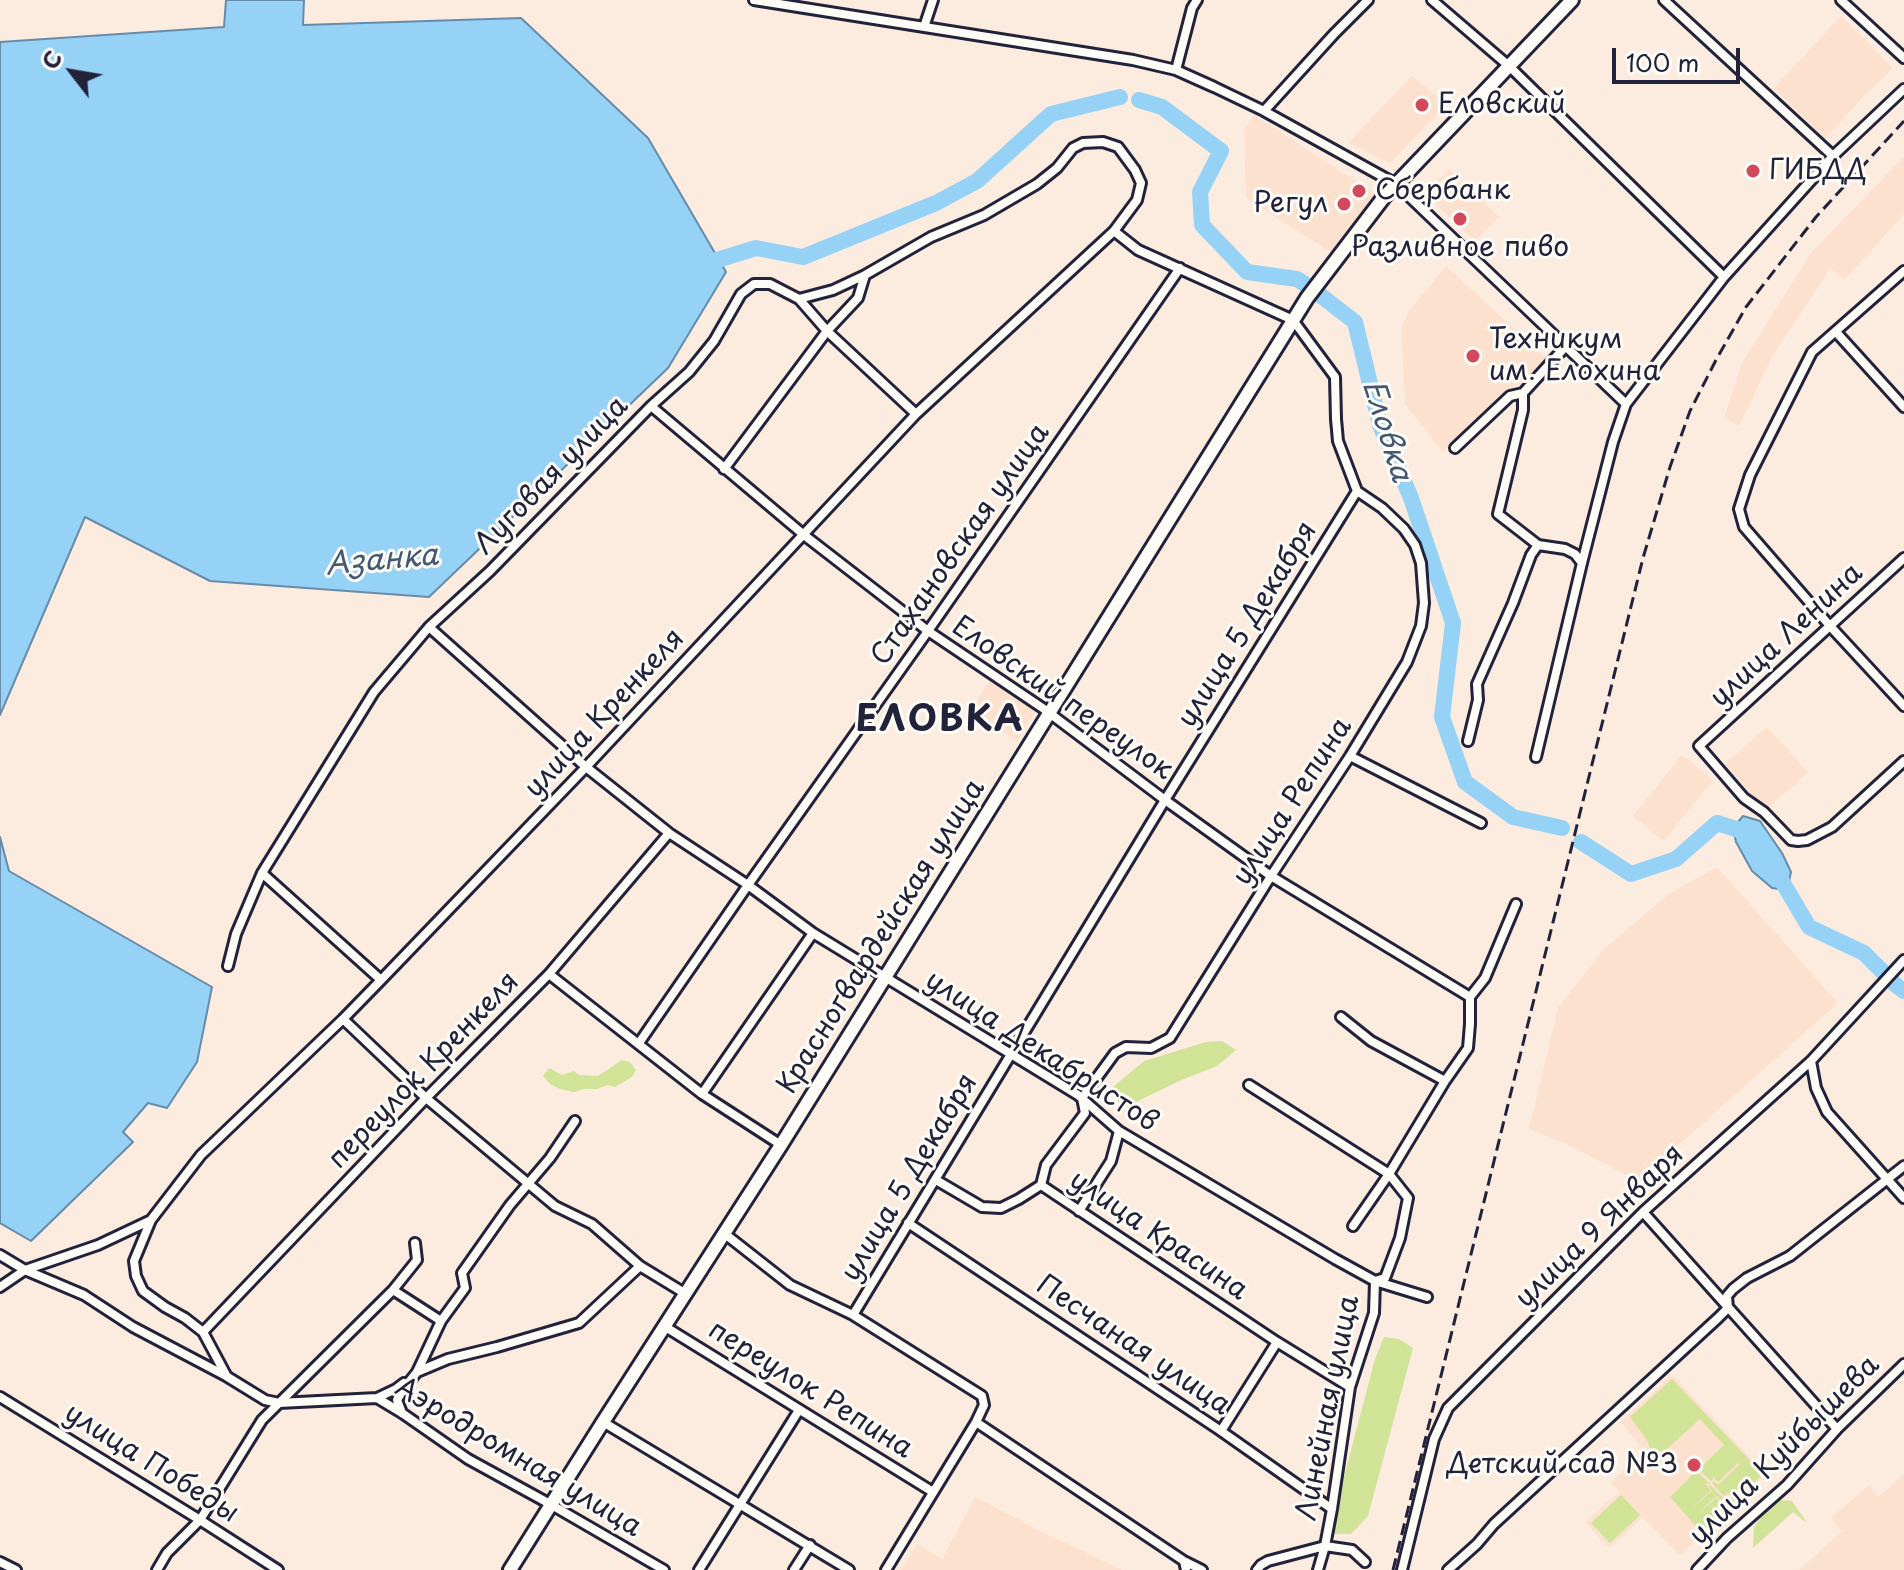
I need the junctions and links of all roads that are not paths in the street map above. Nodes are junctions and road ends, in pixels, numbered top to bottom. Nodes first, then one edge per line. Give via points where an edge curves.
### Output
1 (754, 0) edge
2 (933, 0) edge
3 (1197, 0) edge
4 (1368, 0) edge
5 (1432, 0) edge
6 (1572, 0) edge
7 (1664, 0) edge
8 (1841, 0) edge
9 (924, 27) junction
10 (1904, 58) edge
11 (1509, 66) junction
12 (1176, 70) junction
13 (1904, 89) edge
14 (1264, 111) junction
15 (1833, 156) junction
16 (1396, 184) junction
17 (1114, 231) junction
18 (1180, 268) junction
19 (1904, 271) edge
20 (865, 275) junction
21 (1724, 277) junction
22 (799, 299) junction
23 (1293, 320) junction
24 (827, 331) junction
25 (1836, 332) junction
26 (1566, 346) junction
27 (1523, 393) junction
28 (1626, 404) junction
29 (651, 406) junction
30 (1904, 407) edge
31 (916, 414) junction
32 (1455, 448) dead end
33 (724, 469) junction
34 (1357, 491) junction
35 (804, 535) junction
36 (1538, 545) junction
37 (1904, 558) edge
38 (1582, 563) junction
39 (1830, 626) junction
40 (429, 627) junction
41 (928, 631) junction
42 (1904, 706) edge
43 (1050, 713) junction
44 (1468, 741) dead end
45 (1350, 756) junction
46 (1536, 757) dead end
47 (1904, 761) edge
48 (586, 767) junction
49 (1165, 800) junction
50 (1481, 823) dead end
51 (669, 833) junction
52 (262, 873) junction
53 (1271, 876) junction
54 (748, 885) junction
55 (1516, 904) dead end
56 (813, 933) junction
57 (1904, 960) edge
58 (228, 966) dead end
59 (549, 974) junction
60 (885, 977) junction
61 (381, 980) junction
62 (1470, 997) junction
63 (1341, 1017) dead end
64 (343, 1019) junction
65 (639, 1043) junction
66 (1011, 1054) junction
67 (1811, 1061) junction
68 (1445, 1081) junction
69 (1249, 1085) dead end
70 (702, 1094) junction
71 (426, 1098) junction
72 (1082, 1098) junction
73 (575, 1121) dead end
74 (1119, 1131) junction
75 (781, 1145) junction
76 (1904, 1166) edge
77 (1389, 1174) junction
78 (936, 1180) junction
79 (1887, 1180) junction
80 (527, 1184) junction
81 (1041, 1185) junction
82 (1904, 1198) edge
83 (1079, 1211) junction
84 (1643, 1212) junction
85 (151, 1220) junction
86 (908, 1223) junction
87 (1353, 1226) dead end
88 (725, 1234) junction
89 (415, 1243) dead end
90 (0, 1255) edge
91 (640, 1266) junction
92 (25, 1270) junction
93 (1375, 1281) junction
94 (0, 1287) edge
95 (393, 1290) junction
96 (686, 1294) junction
97 (1427, 1297) dead end
98 (1728, 1308) junction
99 (853, 1315) junction
100 (441, 1321) junction
101 (664, 1326) junction
102 (203, 1332) junction
103 (1277, 1342) junction
104 (1904, 1364) edge
105 (417, 1372) junction
106 (226, 1376) junction
107 (1350, 1387) junction
108 (0, 1397) edge
109 (377, 1398) junction
110 (279, 1403) junction
111 (799, 1410) junction
112 (402, 1413) junction
113 (603, 1422) junction
114 (976, 1422) junction
115 (1837, 1429) junction
116 (1221, 1431) junction
117 (933, 1492) junction
118 (550, 1504) junction
119 (739, 1505) junction
120 (1332, 1509) junction
121 (200, 1520) junction
122 (810, 1545) junction
123 (1325, 1546) junction
124 (0, 1562) edge
125 (1365, 1562) dead end
126 (1185, 1565) edge
127 (16, 1570) edge
128 (157, 1570) edge
129 (278, 1570) edge
130 (510, 1570) edge
131 (664, 1570) edge
132 (699, 1570) edge
133 (794, 1570) edge
134 (849, 1570) edge
135 (886, 1570) edge
136 (1202, 1570) edge
137 (1257, 1570) edge
138 (1318, 1570) edge
139 (1402, 1570) edge
140 (1448, 1570) edge
141 (1697, 1570) edge

1 - 9 street
2 - 9 street
3 - 12 street
4 - 14 street
5 - 11 street
6 - 11 main road, Красногвардейская улица
7 - 15 street
8 - 10 street
9 - 12 street
11 - 16 main road, Красногвардейская улица
11 - 21 street
12 - 14 street
13 - 15 street
14 - 16 street
15 - 21 street
16 - 23 main road, Красногвардейская улица
16 - 26 street
17 - 18 street via 1138,250
17 - 20 street, улица Кренкеля via 1137,200 1141,183 1118,147 1083,143 1037,184
17 - 31 street, улица Кренкеля
18 - 23 street
18 - 41 street, Стахановская улица
19 - 25 street
20 - 22 street
20 - 24 street via 858,298
21 - 28 street
22 - 24 street
22 - 29 street, Луговая улица via 770,284 754,284 741,294 689,372
23 - 34 street via 1335,377 1338,441
23 - 43 main road, Красногвардейская улица
24 - 31 street
24 - 33 street
25 - 30 street
25 - 39 street via 1812,352 1750,475 1739,509 1744,527
26 - 27 street
26 - 28 street
27 - 32 street via 1510,396
27 - 36 street via 1498,514
28 - 38 street
29 - 33 street, Еловский переулок
29 - 40 street, Луговая улица
31 - 35 street, улица Кренкеля
33 - 35 street, Еловский переулок
34 - 45 street, улица Репина via 1382,508 1415,545 1424,603 1407,662
34 - 49 street, улица 5 Декабря
35 - 41 street, Еловский переулок
35 - 48 street, улица Кренкеля
36 - 38 street via 1565,549
36 - 44 street via 1477,684
37 - 39 street, улица Ленина
38 - 46 street
39 - 42 street
39 - 47 street, улица Ленина via 1699,746 1744,798 1791,840 1807,840 1832,827
40 - 48 street, улица Декабристов
40 - 52 street, Луговая улица via 374,692
41 - 43 street, Еловский переулок
41 - 54 street, Стахановская улица
43 - 49 street, Еловский переулок
43 - 60 main road, Красногвардейская улица
45 - 50 street
45 - 53 street, улица Репина
48 - 51 street, улица Декабристов
48 - 61 street, улица Кренкеля
49 - 53 street, Еловский переулок
49 - 66 street, улица 5 Декабря
51 - 54 street, улица Декабристов
51 - 59 street, переулок Кренкеля
52 - 58 street, Луговая улица
52 - 61 street
53 - 62 street, Еловский переулок
53 - 72 street, улица Репина via 1170,1038 1151,1048 1126,1047 1115,1053
54 - 56 street, улица Декабристов
54 - 65 street, Стахановская улица
55 - 62 street via 1485,978
56 - 60 street, улица Декабристов
56 - 70 street
57 - 67 street, улица 9 Января
59 - 65 street
59 - 71 street, переулок Кренкеля
60 - 66 street, улица Декабристов
60 - 75 main road, Красногвардейская улица
61 - 64 street, улица Кренкеля
62 - 68 street via 1468,1048
63 - 68 street via 1371,1041
64 - 71 street
64 - 85 street, улица Кренкеля via 201,1155
65 - 70 street
66 - 72 street, улица Декабристов
66 - 78 street, улица 5 Декабря
67 - 79 street via 1827,1112
67 - 84 street, улица 9 Января
68 - 77 street
69 - 77 street
70 - 75 street
71 - 80 street
71 - 102 street, переулок Кренкеля
72 - 74 street, улица Декабристов
72 - 81 street via 1085,1113 1046,1165
73 - 80 street
74 - 83 street via 1111,1161
74 - 93 street, улица Декабристов
75 - 88 main road, Красногвардейская улица
76 - 79 street
77 - 87 street
77 - 93 street, Линейная улица via 1408,1198 1385,1278
78 - 81 street, улица Красина via 982,1207 1001,1208
78 - 86 street, улица 5 Декабря
79 - 82 street
79 - 98 street via 1790,1256 1733,1289 1727,1296
80 - 91 street via 555,1206 592,1224
80 - 100 street via 462,1273 465,1288
81 - 83 street, улица Красина
83 - 103 street, улица Красина
84 - 98 street
84 - 139 street, улица 9 Января via 1448,1408 1434,1439
85 - 92 street, улица Кренкеля
85 - 102 street via 134,1261 136,1276 143,1291
86 - 99 street, улица 5 Декабря
86 - 116 street, Песчаная улица
88 - 96 main road, Красногвардейская улица
88 - 99 street via 790,1285
89 - 95 street via 417,1260
90 - 92 street, Аэродромная улица
91 - 96 street
91 - 105 street via 579,1323
92 - 94 street, улица Кренкеля
92 - 106 street, Аэродромная улица via 84,1295
93 - 97 street, улица Декабристов
93 - 107 street, Линейная улица via 1374,1313
95 - 100 street
95 - 110 street
96 - 101 main road, Красногвардейская улица
98 - 115 street
98 - 140 street
99 - 114 street via 982,1396
100 - 105 street
101 - 111 street, переулок Репина
101 - 113 main road, Красногвардейская улица
102 - 106 street
103 - 107 street, улица Красина
103 - 116 street
104 - 115 street, улица Куйбышева
105 - 109 street
105 - 112 street via 397,1400
106 - 110 street, Аэродромная улица
107 - 120 street, Линейная улица
108 - 121 street, улица Победы
109 - 110 street, Аэродромная улица
109 - 112 street, Аэродромная улица
110 - 121 street via 262,1420
111 - 117 street, переулок Репина
111 - 119 street
112 - 118 street, Аэродромная улица via 468,1459
113 - 118 main road, Красногвардейская улица
113 - 119 street
114 - 117 street
114 - 126 street
115 - 141 street, улица Куйбышева
116 - 120 street, Песчаная улица
117 - 135 street
118 - 130 main road, Красногвардейская улица
118 - 131 street, Аэродромная улица
119 - 122 street
119 - 132 street
120 - 123 street, Линейная улица
121 - 128 street
121 - 129 street, улица Победы
122 - 133 street
122 - 134 street
123 - 125 street via 1352,1550
123 - 137 street via 1268,1561
123 - 138 street, Линейная улица
124 - 127 street
126 - 136 street

